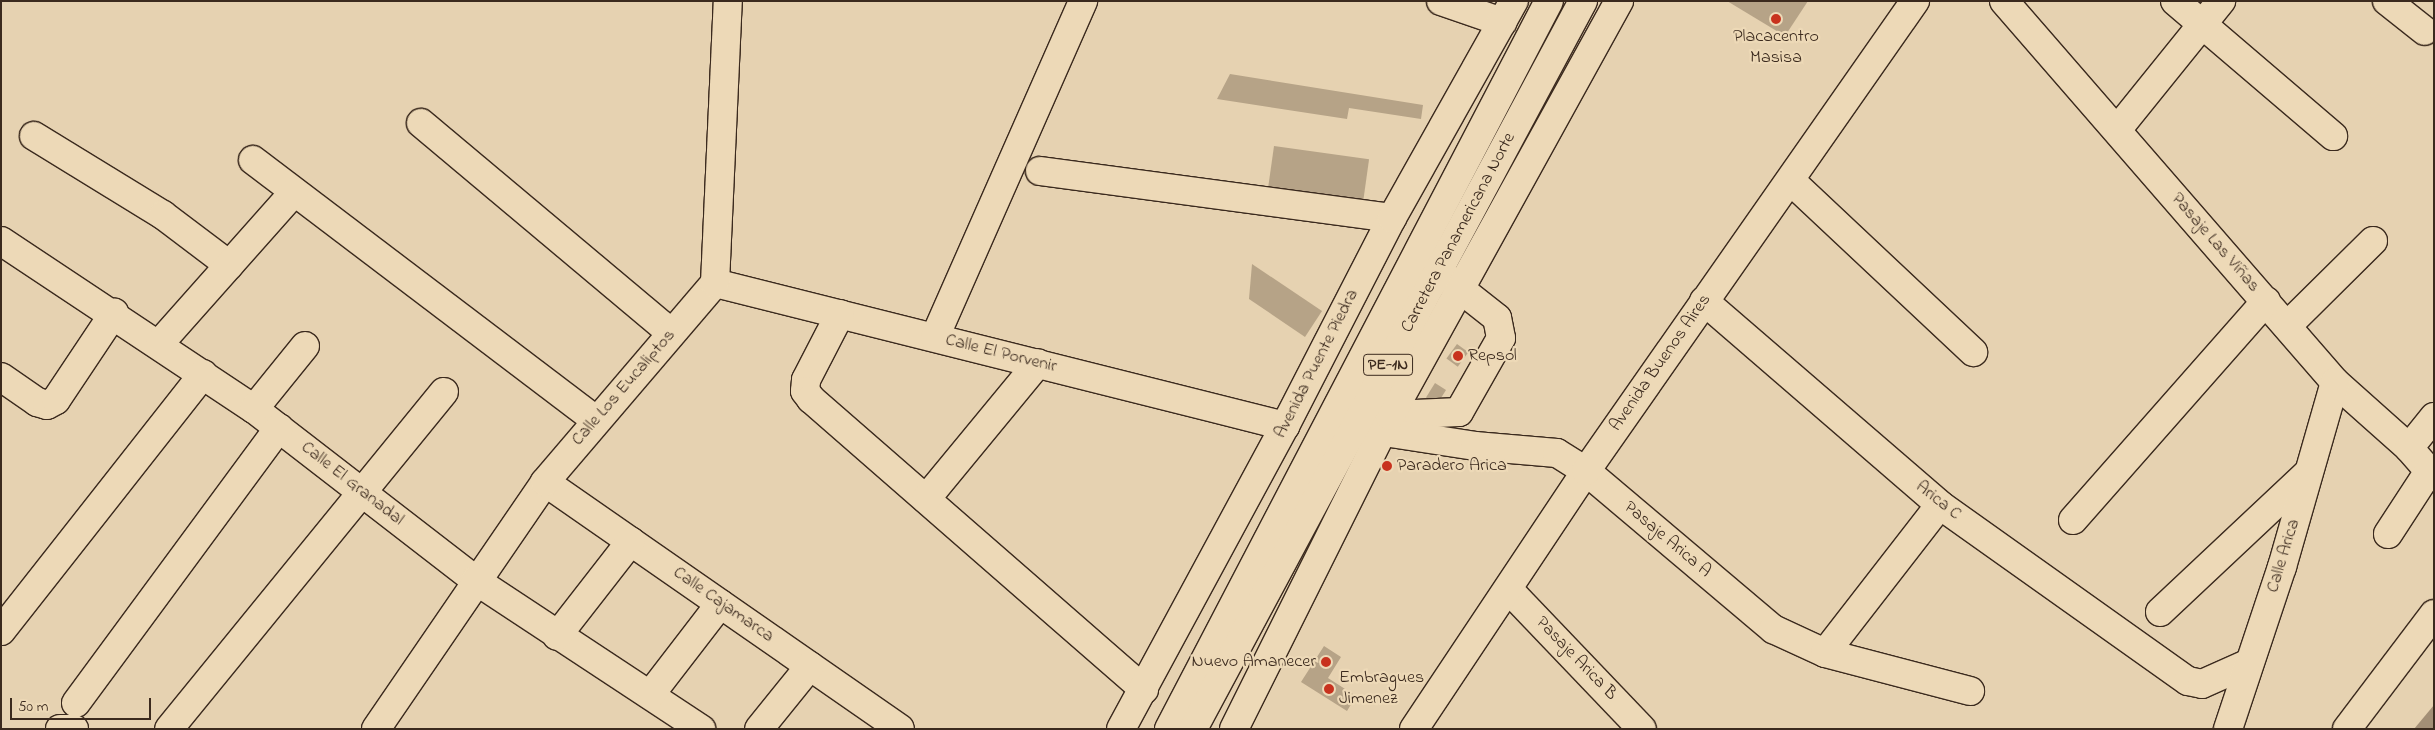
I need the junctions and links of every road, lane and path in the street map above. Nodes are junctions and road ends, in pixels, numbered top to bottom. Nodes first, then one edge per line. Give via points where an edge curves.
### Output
1 (728, 1) edge
2 (1083, 1) edge
3 (1441, 1) edge
4 (1548, 1) edge
5 (1583, 1) edge
6 (1619, 1) edge
7 (1915, 1) edge
8 (2004, 1) edge
9 (2175, 1) edge
10 (2222, 1) edge
11 (2387, 1) edge
12 (1508, 12) edge
13 (2204, 24) junction
14 (2425, 31) dead end
15 (421, 123) dead end
16 (2117, 130) junction
17 (34, 136) dead end
18 (2333, 136) dead end
19 (253, 160) dead end
20 (1040, 172) dead end
21 (1791, 181) junction
22 (294, 192) junction
23 (1392, 218) junction
24 (1, 241) edge
25 (2373, 241) dead end
26 (229, 265) junction
27 (1438, 271) junction
28 (715, 283) junction
29 (1461, 291) junction
30 (1704, 301) junction
31 (2266, 301) junction
32 (114, 313) junction
33 (840, 314) junction
34 (2287, 326) junction
35 (671, 333) junction
36 (935, 337) junction
37 (160, 343) junction
38 (304, 346) dead end
39 (1974, 352) dead end
40 (1038, 363) junction
41 (203, 374) junction
42 (1, 377) edge
43 (2335, 382) junction
44 (444, 392) dead end
45 (254, 409) junction
46 (2434, 417) edge
47 (595, 420) junction
48 (1358, 422) junction
49 (1386, 425) junction
50 (1286, 426) junction
51 (279, 428) junction
52 (2409, 448) junction
53 (1586, 472) junction
54 (2309, 472) junction
55 (2431, 474) edge
56 (546, 482) junction
57 (361, 491) junction
58 (926, 499) junction
59 (1940, 505) junction
60 (2073, 520) dead end
61 (2388, 534) dead end
62 (631, 541) junction
63 (476, 580) junction
64 (1509, 590) junction
65 (720, 604) junction
66 (2160, 612) dead end
67 (2434, 614) edge
68 (4, 621) edge
69 (557, 636) junction
70 (1825, 653) junction
71 (2249, 663) junction
72 (810, 666) junction
73 (1144, 689) junction
74 (1970, 691) dead end
75 (650, 695) junction
76 (75, 716) edge
77 (897, 728) edge
78 (60, 729) edge
79 (169, 729) edge
80 (376, 729) edge
81 (701, 729) edge
82 (759, 729) edge
83 (1121, 729) edge
84 (1169, 729) edge
85 (1193, 729) edge
86 (1234, 729) edge
87 (1414, 729) edge
88 (1642, 729) edge
89 (2228, 729) edge
90 (2347, 729) edge

1 - 28 main road
2 - 36 main road
3 - 12 main road
4 - 84 main road, Carretera Panamericana Norte / PE-1N
5 - 27 main road, Carretera Panamericana Norte / PE-1N
6 - 29 main road
7 - 21 main road, Avenida Buenos Aires
8 - 16 main road, Pasaje Las Viñas
9 - 13 main road
10 - 13 main road
11 - 14 main road
12 - 23 main road, Avenida Puente Piedra
13 - 16 main road
13 - 18 main road
15 - 35 main road
16 - 31 main road, Pasaje Las Viñas
17 - 26 main road via 163,215
19 - 22 main road
20 - 23 main road
21 - 30 main road, Avenida Buenos Aires
21 - 39 main road
22 - 26 main road
22 - 47 main road
23 - 50 main road, Avenida Puente Piedra
24 - 32 main road, Calle El Granadal
25 - 34 main road
26 - 37 main road
27 - 29 main road
27 - 48 main road, Carretera Panamericana Norte / PE-1N
28 - 33 main road, Calle El Porvenir
28 - 35 main road, Calle Los Eucaliptos
29 - 49 main road
29 - 49 main road via 1497,318 1502,338 1459,412
30 - 53 main road, Avenida Buenos Aires
30 - 59 main road, Arica C
31 - 34 main road, Pasaje Las Viñas
31 - 60 main road
32 - 37 main road, Calle El Granadal
32 - 42 main road via 56,400 47,405 37,402
33 - 36 main road, Calle El Porvenir
33 - 58 main road via 806,380 805,391
34 - 43 main road, Pasaje Las Viñas
35 - 47 main road, Calle Los Eucaliptos
36 - 40 main road, Calle El Porvenir
37 - 41 main road, Calle El Granadal
38 - 45 main road
40 - 50 main road, Calle El Porvenir
40 - 58 main road
41 - 45 main road, Calle El Granadal
41 - 68 main road
43 - 52 main road, Pasaje Las Viñas
43 - 54 main road, Calle Arica
44 - 57 main road
45 - 51 main road, Calle El Granadal
46 - 52 main road
47 - 56 main road, Calle Los Eucaliptos
48 - 49 main road, Pasaje Arica A
48 - 85 main road, Carretera Panamericana Norte / PE-1N
49 - 53 main road, Pasaje Arica A via 1557,453
49 - 86 main road
50 - 73 main road, Avenida Puente Piedra
51 - 57 main road, Calle El Granadal
51 - 76 main road
52 - 55 main road, Pasaje Las Viñas
53 - 64 main road, Avenida Buenos Aires
53 - 70 main road, Pasaje Arica A via 1773,629
54 - 66 main road
54 - 71 main road, Calle Arica
55 - 61 main road
56 - 62 main road, Calle Cajamarca
56 - 63 main road, Calle Los Eucaliptos
57 - 63 main road, Calle El Granadal
57 - 79 main road
58 - 73 main road
59 - 70 main road
59 - 71 main road, Arica C via 2188,681 2202,684
62 - 65 main road, Calle Cajamarca
62 - 69 main road
63 - 69 main road, Calle El Granadal
63 - 80 main road, Calle Los Eucaliptos
64 - 87 main road, Avenida Buenos Aires
64 - 88 main road, Pasaje Arica B
65 - 72 main road, Calle Cajamarca
65 - 75 main road
67 - 90 main road
69 - 75 main road, Calle El Granadal
70 - 74 main road, Pasaje Arica A
71 - 89 main road, Calle Arica
72 - 77 main road, Calle Cajamarca
72 - 82 main road
73 - 83 main road, Avenida Puente Piedra
75 - 81 main road, Calle El Granadal
76 - 78 main road

